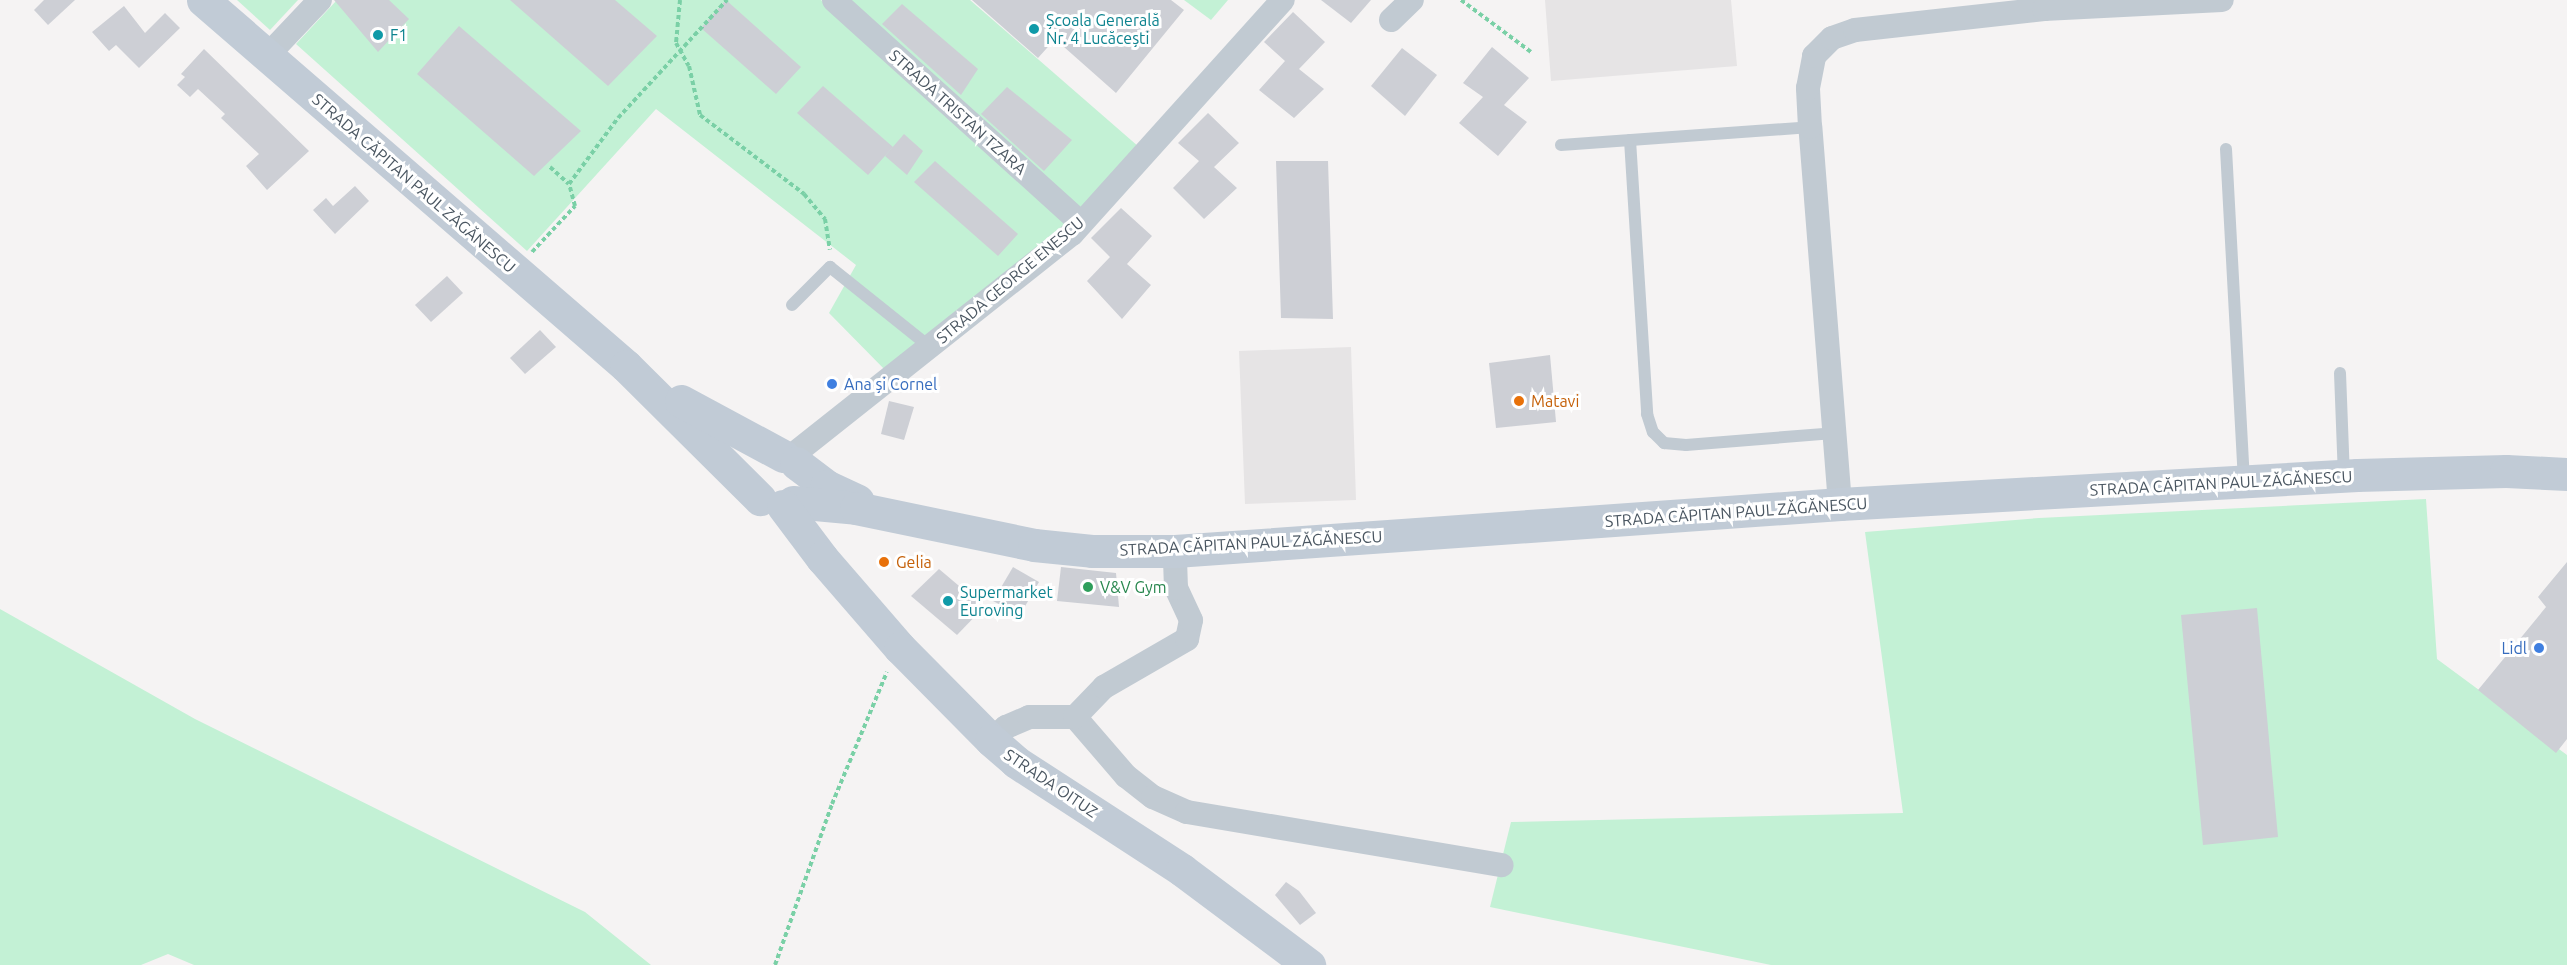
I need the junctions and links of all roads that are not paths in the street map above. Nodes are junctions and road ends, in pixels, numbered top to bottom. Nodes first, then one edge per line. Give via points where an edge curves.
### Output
1 (203, 0) edge
2 (320, 0) edge
3 (834, 0) edge
4 (1283, 0) edge
5 (1412, 0) edge
6 (2222, 0) edge
7 (1391, 20) dead end
8 (267, 56) junction
9 (1810, 127) junction
10 (1630, 140) junction
11 (1561, 145) dead end
12 (2226, 149) dead end
13 (1081, 223) junction
14 (792, 305) dead end
15 (930, 347) junction
16 (626, 366) junction
17 (2340, 373) dead end
18 (1834, 433) junction
19 (789, 459) junction
20 (2567, 474) edge
21 (2344, 476) junction
22 (2244, 483) junction
23 (779, 502) junction
24 (1840, 504) junction
25 (908, 519) junction
26 (1175, 551) junction
27 (1076, 717) junction
28 (991, 740) junction
29 (1502, 865) dead end
30 (1309, 965) edge

1 - 8 main road, STRADA CĂPITAN PAUL ZĂGĂNESCU
2 - 8 street
3 - 13 street, STRADA TRISTAN TZARA
4 - 13 street, STRADA GEORGE ENESCU
5 - 7 street
6 - 9 street via 2044,9 1855,30 1832,38 1814,56 1808,88
8 - 16 main road, STRADA CĂPITAN PAUL ZĂGĂNESCU
9 - 10 lane
9 - 18 street
10 - 11 lane
10 - 18 lane via 1647,414 1653,432 1664,444 1686,445
12 - 22 lane
13 - 15 street, STRADA GEORGE ENESCU
14 - 15 lane via 830,267
15 - 19 street, STRADA GEORGE ENESCU
16 - 19 main road, STRADA CĂPITAN PAUL ZĂGĂNESCU via 697,411
16 - 23 main road, STRADA CĂPITAN PAUL ZĂGĂNESCU
17 - 21 lane
18 - 24 street
19 - 23 main road via 804,483
19 - 23 main road via 767,459 756,469 753,484
19 - 25 main road, STRADA CĂPITAN PAUL ZĂGĂNESCU via 826,486
20 - 21 main road, STRADA CĂPITAN PAUL ZĂGĂNESCU via 2506,471
21 - 22 main road, STRADA CĂPITAN PAUL ZĂGĂNESCU
22 - 24 main road, STRADA CĂPITAN PAUL ZĂGĂNESCU
23 - 25 main road, STRADA CĂPITAN PAUL ZĂGĂNESCU via 844,507
23 - 28 main road, STRADA OITUZ via 900,648
24 - 26 main road, STRADA CĂPITAN PAUL ZĂGĂNESCU
25 - 26 main road, STRADA CĂPITAN PAUL ZĂGĂNESCU via 1034,545 1092,551
26 - 27 street via 1176,588 1191,620 1187,639 1104,687
27 - 28 street via 1029,717 1006,727
27 - 29 street via 1126,776 1153,797 1187,812
28 - 30 main road, STRADA OITUZ via 1016,762 1182,870

